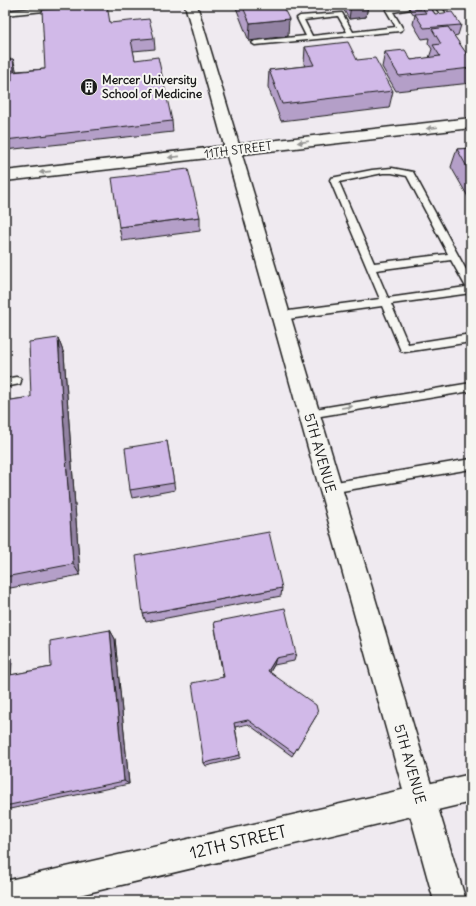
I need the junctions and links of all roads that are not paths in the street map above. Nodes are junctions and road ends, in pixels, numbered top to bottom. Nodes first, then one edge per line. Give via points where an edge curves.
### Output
1 (83, 5) edge
2 (191, 5) edge
3 (436, 5) edge
4 (409, 8) dead end
5 (5, 13) edge
6 (445, 17) edge
7 (351, 34) junction
8 (310, 38) junction
9 (255, 43) dead end
10 (471, 123) edge
11 (233, 150) junction
12 (5, 176) edge
13 (454, 256) junction
14 (371, 267) junction
15 (471, 289) edge
16 (386, 302) junction
17 (281, 316) junction
18 (471, 338) edge
19 (16, 381) dead end
20 (5, 383) edge
21 (471, 387) edge
22 (309, 414) junction
23 (471, 464) edge
24 (330, 488) junction
25 (471, 788) edge
26 (420, 799) junction
27 (5, 897) edge
28 (450, 901) edge

1 - 5 lane
2 - 11 street, 5TH AVENUE
3 - 6 lane
4 - 7 lane via 389,10 400,29
7 - 8 lane
7 - 8 lane via 340,14 300,18
8 - 9 lane
10 -> 11 street, 11TH STREET
11 -> 12 street, 11TH STREET
11 - 17 street, 5TH AVENUE
13 - 14 lane
13 - 14 lane via 410,174 401,170 384,171 334,180
13 - 15 lane
14 - 16 lane
15 - 16 lane
16 - 17 lane
16 - 18 lane via 405,348
17 - 22 street, 5TH AVENUE
19 - 20 lane
22 -> 21 lane
22 - 24 street, 5TH AVENUE
23 - 24 lane
24 - 26 street, 5TH AVENUE
25 - 26 street, 12TH STREET
26 - 27 street, 12TH STREET
26 - 28 street, 5TH AVENUE

